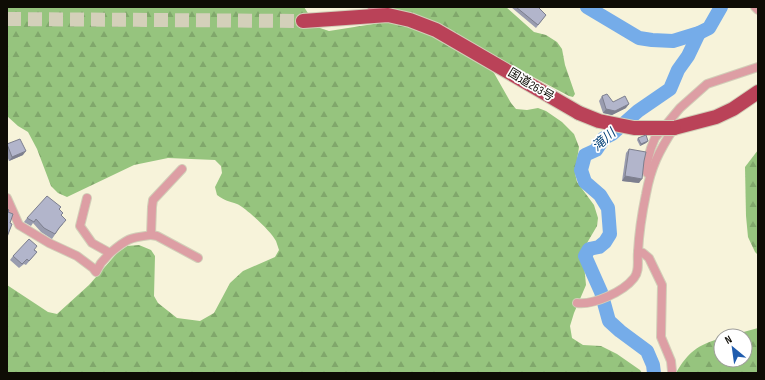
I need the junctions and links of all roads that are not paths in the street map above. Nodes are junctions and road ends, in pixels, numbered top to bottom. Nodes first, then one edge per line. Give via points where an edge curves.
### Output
1 (372, 7) edge
2 (755, 7) edge
3 (758, 10) edge
4 (388, 15) junction
5 (303, 21) tunnel mouth
6 (758, 67) edge
7 (758, 92) edge
8 (674, 128) junction
9 (182, 169) dead end
10 (650, 175) junction
11 (7, 198) edge
12 (87, 198) dead end
13 (151, 235) junction
14 (638, 252) junction
15 (110, 253) junction
16 (198, 258) dead end
17 (577, 303) dead end
18 (672, 371) dead end

1 - 4 street
2 - 3 street
4 - 5 highway, 国道263号
4 - 8 highway, 国道263号, bridge via 436,30 579,113 600,121 634,128
6 - 10 street via 707,84 680,108 655,138 646,166 646,173
7 - 8 highway, 国道263号 via 716,117
8 - 10 street via 656,158
9 - 13 street via 153,200
10 - 14 street
11 - 15 street via 19,225 76,256 96,272
12 - 15 street via 80,226 92,243
13 - 15 street via 125,240
13 - 16 street via 174,244
14 - 17 street via 638,269 634,278 624,288 597,301
14 - 18 street via 643,252 649,258 662,285 661,337 671,361

